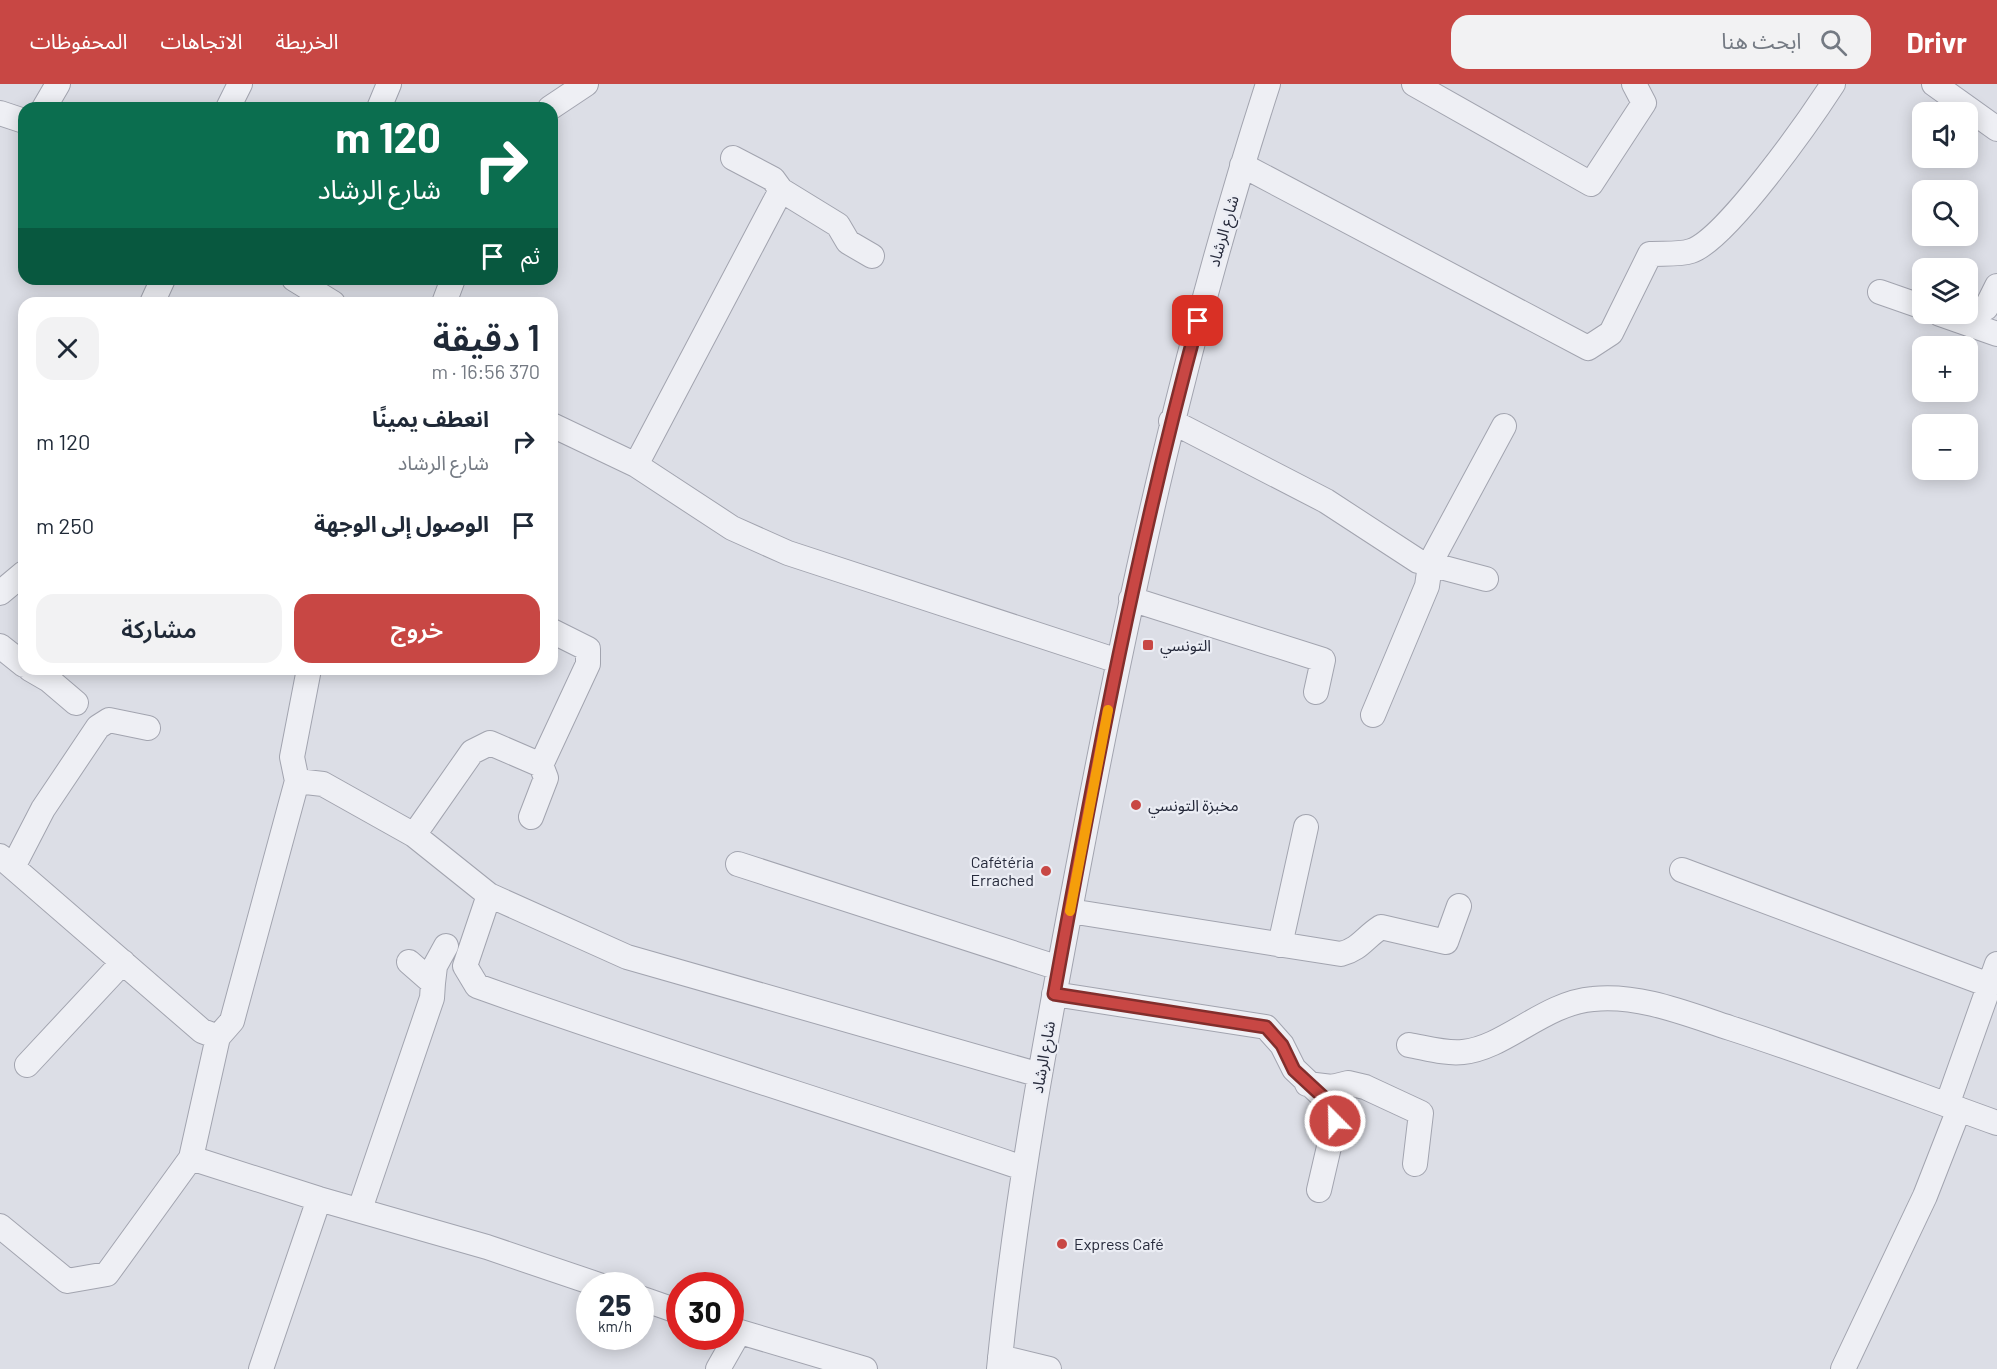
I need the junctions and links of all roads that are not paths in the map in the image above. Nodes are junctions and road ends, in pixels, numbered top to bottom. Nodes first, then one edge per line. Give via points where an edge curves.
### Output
1 (58, 84) edge
2 (240, 84) edge
3 (389, 84) edge
4 (586, 84) edge
5 (1268, 84) edge
6 (1414, 84) edge
7 (1634, 84) edge
8 (1833, 84) edge
9 (1934, 84) edge
10 (48, 102) edge
11 (231, 102) edge
12 (382, 102) edge
13 (558, 103) edge
14 (0, 113) edge
15 (18, 119) edge
16 (1997, 129) edge
17 (733, 158) dead end
18 (1242, 165) junction
19 (781, 190) junction
20 (872, 256) dead end
21 (304, 285) edge
22 (1997, 286) edge
23 (1880, 292) dead end
24 (323, 297) edge
25 (1912, 303) edge
26 (1986, 308) dead end
27 (1968, 324) edge
28 (1997, 334) edge
29 (1171, 421) junction
30 (1504, 426) dead end
31 (558, 428) edge
32 (636, 465) junction
33 (1430, 565) junction
34 (18, 578) edge
35 (1486, 579) dead end
36 (0, 592) edge
37 (1131, 599) junction
38 (558, 634) edge
39 (0, 646) edge
40 (18, 660) edge
41 (1118, 661) junction
42 (40, 675) edge
43 (308, 675) edge
44 (1316, 692) dead end
45 (76, 703) dead end
46 (1373, 715) dead end
47 (148, 728) dead end
48 (541, 765) junction
49 (297, 781) junction
50 (531, 817) dead end
51 (1305, 827) dead end
52 (414, 835) junction
53 (7, 861) edge
54 (738, 864) dead end
55 (1682, 870) dead end
56 (489, 895) junction
57 (1459, 906) dead end
58 (1070, 911) junction
59 (1280, 945) junction
60 (446, 946) dead end
61 (123, 962) junction
62 (409, 962) dead end
63 (1059, 968) junction
64 (1993, 974) edge
65 (433, 983) junction
66 (1054, 994) junction
67 (218, 1037) junction
68 (1409, 1045) dead end
69 (27, 1065) dead end
70 (1040, 1075) junction
71 (1307, 1084) junction
72 (1953, 1107) junction
73 (1997, 1123) edge
74 (191, 1158) junction
75 (1415, 1164) dead end
76 (1023, 1168) junction
77 (1319, 1190) dead end
78 (320, 1199) junction
79 (360, 1209) junction
80 (0, 1226) edge
81 (576, 1277) edge
82 (744, 1333) edge
83 (726, 1350) edge
84 (999, 1363) edge
85 (261, 1369) edge
86 (718, 1369) edge
87 (865, 1369) edge
88 (1049, 1369) edge
89 (1843, 1369) edge

1 - 10 street
2 - 11 street
3 - 12 street
4 - 13 street
5 - 18 street, شارع الرشاد
6 - 7 street via 1591,184 1644,103
8 - 18 street via 1743,207 1719,232 1692,251 1650,254 1611,333 1588,348
9 - 16 street
14 - 15 street
17 - 19 street via 773,179
18 - 29 street, شارع الرشاد
19 - 20 street via 838,225 848,242
19 - 32 street
21 - 24 street
22 - 26 street
23 - 25 street
27 - 28 street
29 - 33 street via 1326,501
29 - 37 street, شارع الرشاد
30 - 33 street
31 - 32 street
32 - 41 street via 732,528 788,553
33 - 35 street
33 - 46 street via 1427,586
34 - 36 street
37 - 41 street, شارع الرشاد
37 - 44 street via 1323,660
38 - 48 street via 588,649 588,664
39 - 40 street
41 - 58 street, شارع الرشاد
42 - 45 street
43 - 49 street via 292,757
47 - 53 street via 109,720 98,727
48 - 50 street via 546,778
48 - 52 street via 490,743 472,752
49 - 52 street via 323,784
49 - 67 street via 232,1021
51 - 59 street
52 - 56 street
53 - 61 street
54 - 63 street
55 - 64 street
56 - 70 street via 627,957
56 - 76 street via 465,966 477,986 717,1070 856,1111
57 - 59 street via 1446,942 1381,927 1357,950 1341,954
58 - 59 street
58 - 63 street, شارع الرشاد
60 - 65 street via 435,966
61 - 67 street via 202,1031
61 - 69 street
62 - 65 street
63 - 66 street, شارع الرشاد
64 - 72 street
65 - 79 street via 432,998
66 - 70 street, شارع الرشاد
66 - 71 street via 1266,1027
67 - 74 street
68 - 72 street via 1462,1053 1484,1047 1564,1005 1619,998 1691,1015 1768,1040
70 - 76 street, شارع الرشاد
71 - 75 street via 1332,1087 1348,1083 1365,1087 1421,1113
71 - 77 street via 1334,1107 1335,1121
72 - 73 street
72 - 89 street via 1925,1196
74 - 78 street
74 - 80 street via 106,1274 67,1281
76 - 84 street, شارع الرشاد
78 - 79 street
78 - 85 street
79 - 81 street
82 - 87 street
83 - 86 street
84 - 88 street

